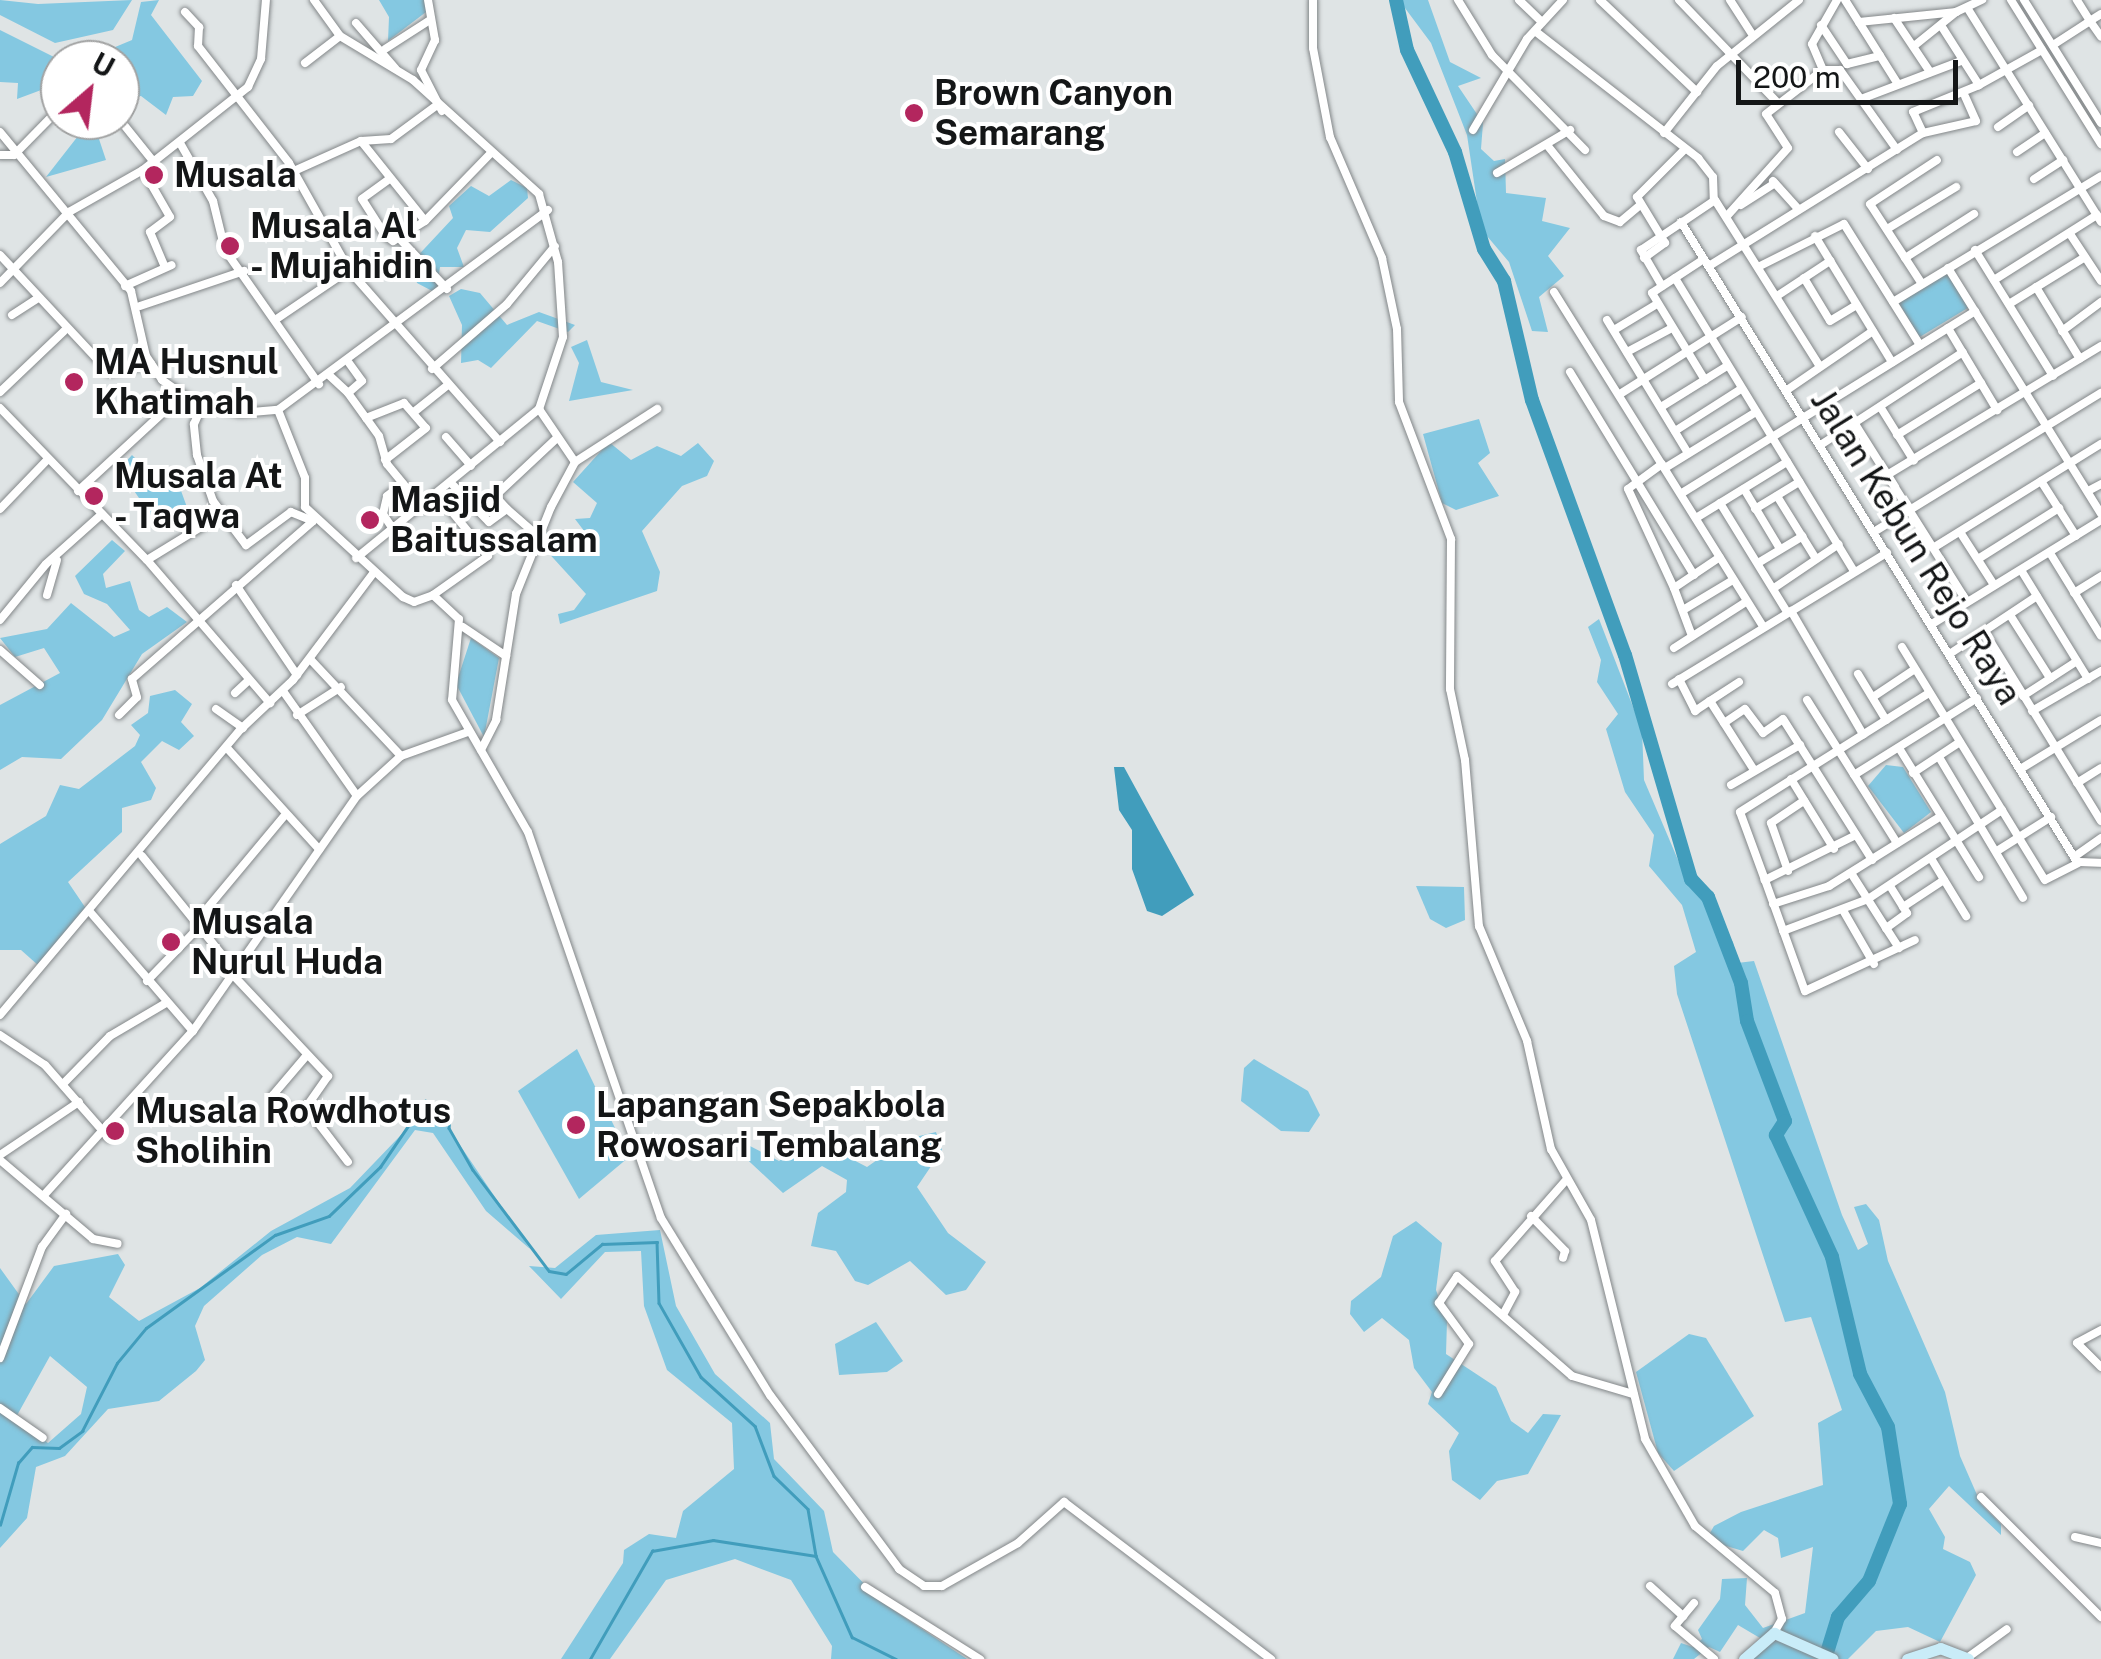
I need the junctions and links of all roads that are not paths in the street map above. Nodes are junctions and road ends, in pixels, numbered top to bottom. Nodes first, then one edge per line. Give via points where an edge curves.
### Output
1 (266, 0) edge
2 (314, 0) edge
3 (428, 0) edge
4 (1313, 0) edge
5 (1458, 0) edge
6 (1519, 0) edge
7 (1563, 0) edge
8 (1600, 0) edge
9 (1679, 0) edge
10 (1730, 0) edge
11 (1799, 0) edge
12 (1836, 0) edge
13 (1845, 0) edge
14 (1982, 0) edge
15 (2011, 0) edge
16 (2024, 0) edge
17 (2077, 0) edge
18 (1785, 4) edge
19 (1968, 8) junction
20 (186, 12) dead end
21 (1956, 12) junction
22 (2101, 14) edge
23 (1894, 18) junction
24 (430, 20) junction
25 (2090, 21) junction
26 (356, 22) dead end
27 (1542, 22) junction
28 (1860, 22) junction
29 (1821, 25) junction
30 (1942, 27) junction
31 (1534, 30) junction
32 (1752, 34) junction
33 (340, 36) junction
34 (2101, 37) edge
35 (2053, 45) junction
36 (1914, 46) junction
37 (386, 49) junction
38 (2042, 50) junction
39 (1732, 53) junction
40 (1880, 56) junction
41 (1961, 61) junction
42 (305, 62) dead end
43 (1844, 68) junction
44 (396, 69) junction
45 (1823, 70) junction
46 (2008, 71) junction
47 (1508, 72) junction
48 (1930, 72) junction
49 (1898, 84) junction
50 (1979, 86) junction
51 (1697, 92) junction
52 (1964, 96) junction
53 (238, 98) junction
54 (1861, 99) junction
55 (1776, 101) junction
56 (2029, 105) junction
57 (439, 108) junction
58 (2101, 123) edge
59 (1998, 127) dead end
60 (40, 128) edge
61 (1473, 130) dead end
62 (1570, 130) junction
63 (0, 132) edge
64 (1840, 132) dead end
65 (1664, 134) junction
66 (1923, 134) junction
67 (2046, 134) junction
68 (136, 140) edge
69 (361, 141) junction
70 (180, 143) junction
71 (2101, 144) edge
72 (1548, 146) junction
73 (1685, 149) junction
74 (1585, 150) dead end
75 (1897, 150) junction
76 (2017, 152) dead end
77 (490, 154) junction
78 (0, 155) edge
79 (14, 155) junction
80 (1937, 160) dead end
81 (2063, 160) junction
82 (153, 161) junction
83 (1868, 169) junction
84 (143, 170) junction
85 (294, 171) junction
86 (1767, 173) junction
87 (1496, 174) dead end
88 (2101, 176) edge
89 (2034, 179) dead end
90 (388, 180) junction
91 (1775, 183) junction
92 (1956, 187) dead end
93 (2081, 188) junction
94 (1714, 200) junction
95 (1640, 205) junction
96 (1798, 209) junction
97 (548, 210) junction
98 (68, 212) junction
99 (1728, 214) junction
100 (1974, 214) dead end
101 (2099, 218) edge
102 (426, 222) junction
103 (1681, 222) junction
104 (1887, 229) junction
105 (2070, 234) junction
106 (1660, 236) junction
107 (1815, 236) junction
108 (399, 238) junction
109 (1744, 242) junction
110 (556, 246) junction
111 (1975, 250) junction
112 (0, 255) edge
113 (2086, 257) junction
114 (1905, 258) junction
115 (1830, 262) junction
116 (1707, 263) junction
117 (13, 267) junction
118 (1758, 267) junction
119 (1948, 268) junction
120 (349, 270) junction
121 (244, 271) junction
122 (1675, 278) junction
123 (1804, 278) junction
124 (1994, 280) junction
125 (2101, 281) edge
126 (0, 284) edge
127 (1922, 284) junction
128 (125, 286) junction
129 (1662, 286) junction
130 (2036, 288) junction
131 (446, 289) junction
132 (1554, 292) dead end
133 (1776, 296) junction
134 (38, 298) junction
135 (1893, 302) junction
136 (2101, 302) edge
137 (1658, 304) junction
138 (2008, 304) junction
139 (1857, 305) junction
140 (140, 306) junction
141 (1975, 311) junction
142 (12, 315) dead end
143 (1742, 317) junction
144 (278, 318) junction
145 (1607, 320) dead end
146 (394, 327) junction
147 (1672, 328) junction
148 (1948, 328) junction
149 (64, 330) junction
150 (1614, 330) junction
151 (2062, 330) junction
152 (1873, 332) junction
153 (1710, 337) junction
154 (1920, 345) junction
155 (2101, 346) edge
156 (1686, 351) junction
157 (1628, 352) junction
158 (1963, 352) junction
159 (2080, 359) junction
160 (349, 362) junction
161 (1892, 362) junction
162 (150, 364) junction
163 (1727, 366) junction
164 (1820, 367) junction
165 (432, 369) junction
166 (1570, 372) dead end
167 (330, 376) junction
168 (2053, 376) junction
169 (1644, 377) junction
170 (1705, 380) junction
171 (319, 384) junction
172 (1981, 384) junction
173 (448, 385) junction
174 (1741, 389) junction
175 (1787, 390) junction
176 (0, 392) edge
177 (348, 393) junction
178 (2025, 393) junction
179 (2101, 393) edge
180 (1620, 394) junction
181 (180, 397) junction
182 (203, 404) junction
183 (1661, 407) junction
184 (0, 408) edge
185 (657, 408) dead end
186 (1881, 408) junction
187 (538, 409) junction
188 (278, 410) junction
189 (1998, 410) junction
190 (414, 412) junction
191 (1756, 412) junction
192 (366, 418) junction
193 (1805, 418) junction
194 (1855, 424) junction
195 (2045, 426) junction
196 (1675, 431) junction
197 (1897, 435) junction
198 (446, 437) dead end
199 (1771, 437) junction
200 (556, 439) junction
201 (500, 442) junction
202 (1822, 444) junction
203 (2101, 444) edge
204 (1688, 453) junction
205 (47, 460) junction
206 (385, 460) junction
207 (1914, 461) junction
208 (576, 462) junction
209 (1786, 462) junction
210 (2070, 464) junction
211 (471, 466) junction
212 (1663, 466) junction
213 (1887, 476) junction
214 (1637, 479) junction
215 (2041, 481) junction
216 (1800, 482) junction
217 (404, 484) junction
218 (452, 484) junction
219 (2101, 484) edge
220 (1744, 489) junction
221 (78, 491) junction
222 (2088, 491) junction
223 (1682, 492) junction
224 (440, 496) junction
225 (1777, 496) junction
226 (1720, 503) junction
227 (1755, 508) junction
228 (2059, 508) junction
229 (424, 509) junction
230 (507, 509) junction
231 (0, 510) edge
232 (1910, 510) junction
233 (102, 514) junction
234 (222, 514) junction
235 (2101, 517) edge
236 (1696, 518) junction
237 (314, 521) junction
238 (1877, 530) junction
239 (395, 532) junction
240 (1960, 532) junction
241 (538, 536) junction
242 (1803, 536) junction
243 (2076, 536) junction
244 (1839, 544) junction
245 (1933, 548) junction
246 (1780, 549) junction
247 (1887, 552) junction
248 (2050, 553) junction
249 (356, 558) junction
250 (1720, 558) junction
251 (1816, 559) junction
252 (1978, 559) junction
253 (57, 560) junction
254 (147, 560) junction
255 (1758, 563) junction
256 (2021, 570) junction
257 (1854, 571) junction
258 (374, 572) junction
259 (1694, 574) junction
260 (2101, 576) edge
261 (1733, 580) junction
262 (236, 584) junction
263 (1994, 585) junction
264 (1674, 588) junction
265 (1774, 588) junction
266 (2074, 593) junction
267 (47, 595) dead end
268 (433, 595) junction
269 (2037, 596) junction
270 (1746, 602) junction
271 (1967, 602) junction
272 (1682, 610) junction
273 (1789, 612) junction
274 (2010, 614) junction
275 (2101, 615) edge
276 (0, 620) edge
277 (2092, 620) junction
278 (197, 621) junction
279 (1932, 624) junction
280 (463, 627) junction
281 (1763, 627) junction
282 (1984, 631) junction
283 (1692, 636) junction
284 (2101, 636) edge
285 (1902, 646) dead end
286 (1674, 648) dead end
287 (0, 650) edge
288 (1951, 653) junction
289 (506, 656) junction
290 (310, 659) junction
291 (2077, 661) junction
292 (1915, 668) junction
293 (2101, 671) edge
294 (1858, 674) dead end
295 (297, 675) junction
296 (2050, 678) junction
297 (2088, 679) junction
298 (248, 681) junction
299 (1739, 682) dead end
300 (40, 684) dead end
301 (342, 688) junction
302 (283, 691) junction
303 (235, 693) dead end
304 (1930, 693) junction
305 (2024, 696) junction
306 (1872, 697) junction
307 (1977, 698) junction
308 (1807, 700) dead end
309 (1710, 701) junction
310 (270, 703) junction
311 (216, 709) dead end
312 (2032, 710) junction
313 (298, 715) junction
314 (119, 716) dead end
315 (1945, 717) junction
316 (1886, 720) junction
317 (2101, 720) edge
318 (1724, 723) junction
319 (243, 728) junction
320 (470, 734) junction
321 (1863, 734) junction
322 (1960, 742) junction
323 (1800, 745) junction
324 (227, 748) junction
325 (1899, 748) junction
326 (2055, 748) junction
327 (481, 750) junction
328 (1838, 750) junction
329 (401, 756) junction
330 (1939, 756) junction
331 (1814, 766) junction
332 (2022, 768) junction
333 (2101, 768) edge
334 (1754, 770) junction
335 (1913, 773) junction
336 (1854, 775) junction
337 (1791, 779) junction
338 (2077, 783) junction
339 (1731, 785) dead end
340 (357, 796) junction
341 (1804, 801) junction
342 (2002, 810) junction
343 (284, 816) junction
344 (1941, 816) junction
345 (2052, 817) junction
346 (2101, 821) edge
347 (1982, 826) junction
348 (1856, 835) junction
349 (2018, 837) junction
350 (2101, 838) edge
351 (1958, 843) junction
352 (1897, 844) junction
353 (1834, 848) junction
354 (319, 849) junction
355 (1998, 851) junction
356 (142, 856) junction
357 (1872, 860) junction
358 (1932, 860) junction
359 (2076, 860) junction
360 (2101, 863) edge
361 (1788, 871) junction
362 (1851, 873) junction
363 (1979, 877) dead end
364 (1765, 880) junction
365 (1944, 880) junction
366 (1890, 886) junction
367 (2023, 898) dead end
368 (1868, 899) junction
369 (1773, 904) junction
370 (1903, 907) junction
371 (1844, 912) junction
372 (92, 914) junction
373 (1966, 916) dead end
374 (197, 925) junction
375 (1886, 928) junction
376 (1783, 931) junction
377 (1915, 940) dead end
378 (1900, 948) junction
379 (1874, 964) junction
380 (234, 973) junction
381 (146, 981) junction
382 (166, 1003) junction
383 (0, 1015) edge
384 (193, 1031) junction
385 (0, 1035) edge
386 (307, 1054) junction
387 (63, 1084) junction
388 (79, 1102) junction
389 (306, 1107) junction
390 (102, 1128) junction
391 (110, 1138) dead end
392 (0, 1158) edge
393 (348, 1162) dead end
394 (1567, 1179) junction
395 (45, 1194) junction
396 (66, 1214) junction
397 (1531, 1216) junction
398 (118, 1244) dead end
399 (1562, 1258) dead end
400 (1504, 1313) junction
401 (2101, 1330) edge
402 (3, 1336) edge
403 (0, 1358) edge
404 (2101, 1367) edge
405 (1438, 1394) dead end
406 (1634, 1394) junction
407 (0, 1408) edge
408 (43, 1438) dead end
409 (1981, 1497) dead end
410 (2075, 1538) dead end
411 (2101, 1543) edge
412 (1650, 1586) dead end
413 (864, 1587) dead end
414 (1694, 1603) dead end
415 (1683, 1616) junction
416 (2101, 1617) edge
417 (2007, 1629) dead end
418 (1774, 1633) junction
419 (980, 1659) edge
420 (1271, 1659) edge
421 (1714, 1659) edge
422 (1744, 1659) edge
423 (1833, 1659) edge
424 (1907, 1659) edge
425 (1968, 1659) edge

1 - 53 street via 261,59
2 - 33 street
3 - 24 street
4 - 394 street via 1312,48 1330,137 1382,258 1398,329 1398,402 1451,540 1450,689 1465,760 1473,898
5 - 47 street
6 - 27 street
7 - 27 street
8 - 51 street
9 - 39 street
10 - 32 street
11 - 18 street
12 - 29 street
13 - 28 street
14 - 19 street
15 - 38 street
16 - 35 street
17 - 25 street
18 - 32 street
19 - 21 street
19 - 46 street
20 - 53 street via 199,28 198,46
21 - 23 street
21 - 30 street
22 - 25 street
23 - 28 street
23 - 36 street
24 - 37 street
24 - 57 street via 435,40 420,70
25 - 34 street
25 - 35 street
26 - 37 street
27 - 31 street
28 - 40 street
29 - 43 street
29 - 45 street via 1812,44
30 - 36 street
30 - 41 street
31 - 47 street
31 - 65 street
32 - 39 street
33 - 42 street
33 - 44 street
35 - 58 street
36 - 48 street
37 - 44 street
38 - 46 street
38 - 71 street
39 - 51 street
39 - 55 street
40 - 43 street
40 - 49 street
41 - 48 street
41 - 50 street
43 - 45 street
43 - 54 street
44 - 57 street
45 - 55 street
46 - 50 street
46 - 56 street
47 - 61 street
47 - 62 street
48 - 49 street
49 - 54 street
50 - 52 street
51 - 65 street
52 - 66 street via 1911,114
52 - 66 street via 1978,119 1934,137
53 - 70 street
53 - 85 street
54 - 75 street
55 - 86 street via 1765,116 1788,146
56 - 59 street
56 - 67 street
57 - 69 street via 391,139
57 - 77 street
60 - 79 street
62 - 72 street
62 - 74 street
63 - 79 street
64 - 83 street
65 - 73 street
66 - 75 street
67 - 76 street
67 - 81 street
68 - 82 street
69 - 85 street
69 - 90 street
70 - 82 street
70 - 121 street via 214,201 220,240
72 - 87 street
72 - 95 street via 1604,216 1620,222
73 - 94 street via 1713,177
73 - 95 street via 1639,193
75 - 83 street
77 - 97 street
77 - 102 street
78 - 79 street
79 - 98 street
80 - 104 street via 1870,204
81 - 89 street
81 - 93 street
82 - 84 street
83 - 96 street
84 - 98 street
84 - 128 street via 170,219 150,232 168,266
85 - 120 street
86 - 91 street
86 - 99 street
88 - 93 street
90 - 102 street
90 - 108 street via 362,200 385,235
91 - 96 street
91 - 99 street
92 - 104 street
93 - 101 street
93 - 111 street
94 - 99 street
94 - 103 street
95 - 106 street
96 - 109 street
97 - 110 street
97 - 131 street
98 - 117 street
98 - 128 street
99 - 109 street
100 - 114 street
101 - 105 street
102 - 108 street
103 - 106 street
103 - 116 street, Jalan Kebun Rejo Raya
104 - 114 street
105 - 113 street
105 - 124 street
106 - 129 street via 1664,244 1644,258
107 - 115 street
107 - 118 street
107 - 135 street via 1845,225
108 - 131 street
109 - 116 street
109 - 118 street
110 - 165 street via 507,304
110 - 187 street via 562,337
111 - 119 street
111 - 124 street
112 - 117 street
113 - 125 street
113 - 130 street
114 - 127 street
115 - 123 street
115 - 139 street
116 - 122 street
116 - 143 street, Jalan Kebun Rejo Raya
117 - 126 street
117 - 134 street
118 - 133 street
119 - 127 street
119 - 141 street
120 - 144 street
120 - 146 street
121 - 140 street
121 - 144 street
122 - 129 street
122 - 153 street
123 - 133 street
123 - 139 street via 1830,321
124 - 138 street
127 - 135 street
128 - 140 street
129 - 137 street via 1652,292
130 - 138 street
130 - 151 street
131 - 146 street
132 - 180 street
133 - 164 street
134 - 142 street
134 - 149 street
135 - 154 street
136 - 151 street
137 - 147 street
137 - 150 street
138 - 168 street
139 - 152 street
140 - 162 street
141 - 148 street
141 - 178 street
143 - 153 street
143 - 175 street, Jalan Kebun Rejo Raya
144 - 171 street
145 - 150 street
146 - 160 street
146 - 165 street
147 - 156 street
147 - 157 street
148 - 154 street
148 - 158 street
149 - 162 street via 109,372
149 - 176 street
150 - 157 street
151 - 159 street
152 - 161 street
152 - 164 street
153 - 156 street
153 - 163 street
154 - 161 street
155 - 159 street
156 - 169 street
156 - 170 street
157 - 169 street
158 - 172 street
158 - 186 street
159 - 168 street
160 - 167 street
160 - 177 street via 362,382
161 - 193 street
162 - 181 street
163 - 170 street
163 - 174 street
164 - 175 street
165 - 173 street
166 - 214 street
167 - 171 street
167 - 177 street
168 - 178 street
169 - 180 street
169 - 183 street
170 - 183 street
171 - 188 street
172 - 189 street
172 - 197 street
173 - 190 street
173 - 201 street
174 - 191 street
174 - 196 street
175 - 193 street, Jalan Kebun Rejo Raya
177 - 192 street
178 - 189 street
178 - 195 street
179 - 195 street
180 - 212 street
181 - 182 street
181 - 221 street
182 - 188 street
182 - 234 street via 195,444
183 - 196 street
184 - 205 street
185 - 208 street
186 - 194 street
186 - 197 street
187 - 200 street
187 - 201 street
188 - 237 street
189 - 207 street
190 - 192 street via 403,403
190 - 206 street via 426,432
191 - 199 street
191 - 204 street
192 - 206 street
193 - 199 street
193 - 202 street, Jalan Kebun Rejo Raya
194 - 202 street
194 - 213 street
195 - 210 street
195 - 232 street
196 - 204 street
197 - 207 street
198 - 211 street
199 - 209 street
199 - 223 street
200 - 208 street
200 - 230 street via 495,496
201 - 211 street
202 - 238 street, Jalan Kebun Rejo Raya
203 - 210 street
204 - 212 street
205 - 221 street
205 - 231 street
206 - 217 street
207 - 213 street
208 - 241 street
209 - 216 street
209 - 220 street
210 - 215 street
210 - 222 street
211 - 218 street
212 - 214 street
212 - 223 street
213 - 232 street
214 - 259 street
214 - 264 street via 1629,492
215 - 228 street
215 - 240 street
216 - 225 street
216 - 244 street
217 - 229 street
217 - 239 street via 388,496 383,514
218 - 224 street
218 - 230 street via 489,522
219 - 222 street
220 - 226 street
220 - 227 street
221 - 233 street
222 - 235 street
223 - 236 street
224 - 229 street
224 - 268 street via 488,556
225 - 227 street
225 - 242 street
226 - 236 street
226 - 255 street
227 - 246 street
228 - 243 street
228 - 252 street
229 - 239 street
230 - 241 street
232 - 238 street
232 - 245 street
233 - 253 street
233 - 254 street
234 - 237 street via 249,546 291,512
234 - 254 street
235 - 243 street
236 - 250 street
237 - 249 street
237 - 262 street
238 - 247 street, Jalan Kebun Rejo Raya
239 - 249 street
240 - 245 street
240 - 252 street
241 - 289 street via 516,594
242 - 246 street
242 - 251 street
243 - 248 street
244 - 251 street
244 - 257 street
245 - 271 street
246 - 255 street
247 - 257 street
247 - 279 street, Jalan Kebun Rejo Raya
248 - 256 street
248 - 266 street
249 - 258 street
250 - 259 street
250 - 261 street
251 - 265 street
252 - 263 street
253 - 267 street via 59,576
253 - 276 street
254 - 278 street
255 - 265 street
256 - 263 street
256 - 269 street
257 - 273 street
258 - 268 street via 408,600
258 - 290 street
259 - 264 street
260 - 266 street
261 - 270 street
261 - 272 street
262 - 278 street
262 - 295 street
263 - 271 street
264 - 272 street
265 - 273 street
266 - 277 street
268 - 280 street
269 - 274 street
269 - 291 street
270 - 281 street
270 - 283 street
271 - 279 street
272 - 283 street
273 - 281 street
273 - 321 street
274 - 282 street
274 - 296 street
275 - 277 street
277 - 284 street
278 - 298 street
278 - 314 street via 132,679 137,697
279 - 288 street, Jalan Kebun Rejo Raya
280 - 289 street
280 - 320 street via 451,694
281 - 309 street via 1675,682 1695,711
282 - 288 street
282 - 305 street
283 - 286 street
285 - 292 street
287 - 300 street
288 - 307 street, Jalan Kebun Rejo Raya
289 - 327 street via 494,729
290 - 295 street
290 - 301 street
291 - 296 street
291 - 297 street
292 - 304 street
292 - 306 street
293 - 297 street
294 - 306 street
295 - 302 street
296 - 305 street
297 - 312 street
298 - 303 street
298 - 310 street
299 - 309 street
301 - 313 street
301 - 329 street
302 - 310 street
302 - 313 street
304 - 315 street
304 - 316 street
305 - 312 street
306 - 316 street
307 - 315 street
307 - 332 street, Jalan Kebun Rejo Raya
308 - 328 street
309 - 318 street
310 - 319 street
311 - 319 street
312 - 326 street
313 - 340 street
315 - 322 street
315 - 325 street
316 - 321 street
317 - 326 street
318 - 323 street via 1745,708 1763,732 1783,718
318 - 334 street
319 - 324 street
320 - 327 street
320 - 329 street
321 - 328 street
322 - 330 street
322 - 342 street
323 - 331 street
323 - 334 street
324 - 343 street
324 - 356 street
325 - 335 street
325 - 336 street
326 - 332 street
326 - 338 street
327 - 420 street via 528,832 661,1218 770,1395 898,1570 924,1586 942,1586 1018,1543 1064,1502
328 - 331 street
328 - 336 street
329 - 340 street
330 - 335 street
330 - 347 street
331 - 337 street
331 - 348 street
332 - 345 street, Jalan Kebun Rejo Raya
333 - 338 street
334 - 339 street
335 - 344 street
336 - 352 street
337 - 341 street
337 - 364 street via 1740,812
338 - 346 street
340 - 354 street
341 - 353 street
341 - 361 street via 1771,822
342 - 347 street
342 - 349 street
343 - 354 street
343 - 374 street
344 - 351 street
344 - 352 street
345 - 349 street
345 - 359 street, Jalan Kebun Rejo Raya
347 - 351 street
347 - 355 street
348 - 353 street
348 - 357 street
349 - 355 street
349 - 359 street via 2047,882
350 - 359 street
351 - 358 street
351 - 363 street
352 - 357 street
353 - 361 street
354 - 380 street
355 - 367 street
356 - 372 street
356 - 374 street
357 - 362 street
358 - 365 street
358 - 366 street
359 - 360 street
361 - 364 street
362 - 368 street
362 - 369 street
364 - 369 street
365 - 370 street
365 - 373 street
366 - 368 street
366 - 370 street
368 - 371 street
368 - 375 street
369 - 376 street
370 - 375 street via 1906,914
371 - 376 street
371 - 379 street
372 - 381 street
372 - 383 street
374 - 380 street
374 - 381 street
375 - 378 street
376 - 379 street via 1809,994
377 - 378 street
378 - 379 street
380 - 384 street
380 - 386 street
381 - 382 street
382 - 384 street
382 - 387 street via 110,1036
384 - 390 street
385 - 387 street
386 - 389 street via 328,1077
386 - 389 street via 274,1095 295,1114
387 - 388 street
388 - 390 street
388 - 392 street
389 - 393 street
390 - 391 street
390 - 395 street
392 - 395 street
394 - 397 street
394 - 406 street via 1592,1220
395 - 396 street
396 - 398 street via 98,1242
396 - 402 street via 46,1240
397 - 399 street via 1566,1252
397 - 400 street via 1495,1260 1515,1292
400 - 405 street via 1458,1276 1449,1286 1439,1304 1469,1344
400 - 406 street via 1572,1376
401 - 404 street via 2077,1343
402 - 403 street
406 - 418 street via 1656,1463 1685,1514 1775,1594 1782,1619
407 - 408 street
409 - 416 street
410 - 411 street
412 - 415 street
413 - 419 street
414 - 415 street
415 - 421 street via 1675,1626
417 - 425 street
418 - 422 main road
418 - 423 main road
424 - 425 main road via 1940,1648

